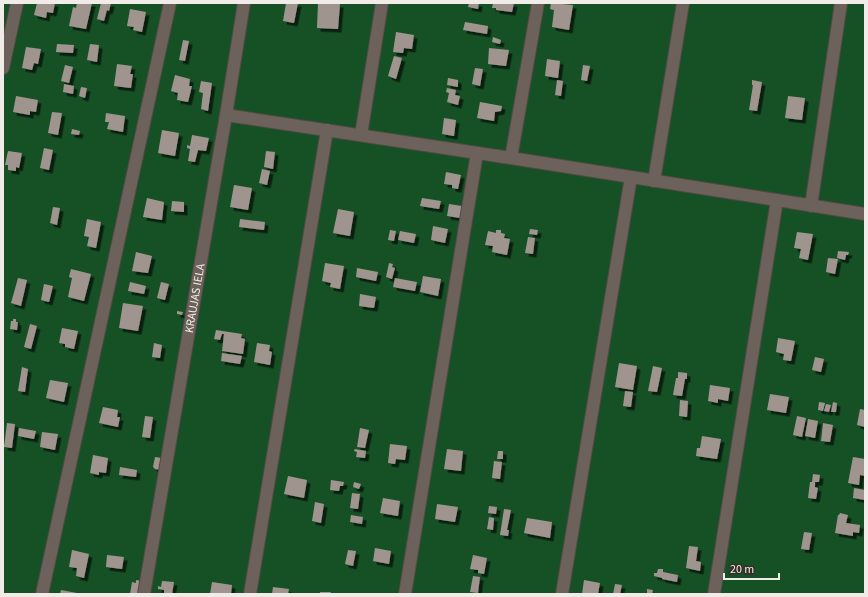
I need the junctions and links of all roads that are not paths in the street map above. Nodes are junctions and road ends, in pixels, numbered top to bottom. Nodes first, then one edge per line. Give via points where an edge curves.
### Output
1 (17, 3) edge
2 (170, 3) edge
3 (244, 3) edge
4 (382, 3) edge
5 (538, 3) edge
6 (683, 3) edge
7 (841, 3) edge
8 (3, 68) edge
9 (226, 115) junction
10 (327, 130) junction
11 (361, 135) junction
12 (477, 152) junction
13 (511, 158) junction
14 (631, 177) junction
15 (654, 181) junction
16 (777, 200) junction
17 (812, 206) junction
18 (865, 214) edge
19 (42, 594) edge
20 (144, 594) edge
21 (250, 594) edge
22 (404, 594) edge
23 (562, 594) edge
24 (714, 594) edge

1 - 8 street
2 - 19 street
3 - 9 street, KRAUJAS IELA
4 - 11 street
5 - 13 street
6 - 15 street
7 - 17 street
9 - 10 street
9 - 20 street, KRAUJAS IELA
10 - 11 street
10 - 21 street
11 - 12 street
12 - 13 street
12 - 22 street
13 - 14 street
14 - 15 street
14 - 23 street
15 - 16 street
16 - 17 street
16 - 24 street
17 - 18 street

